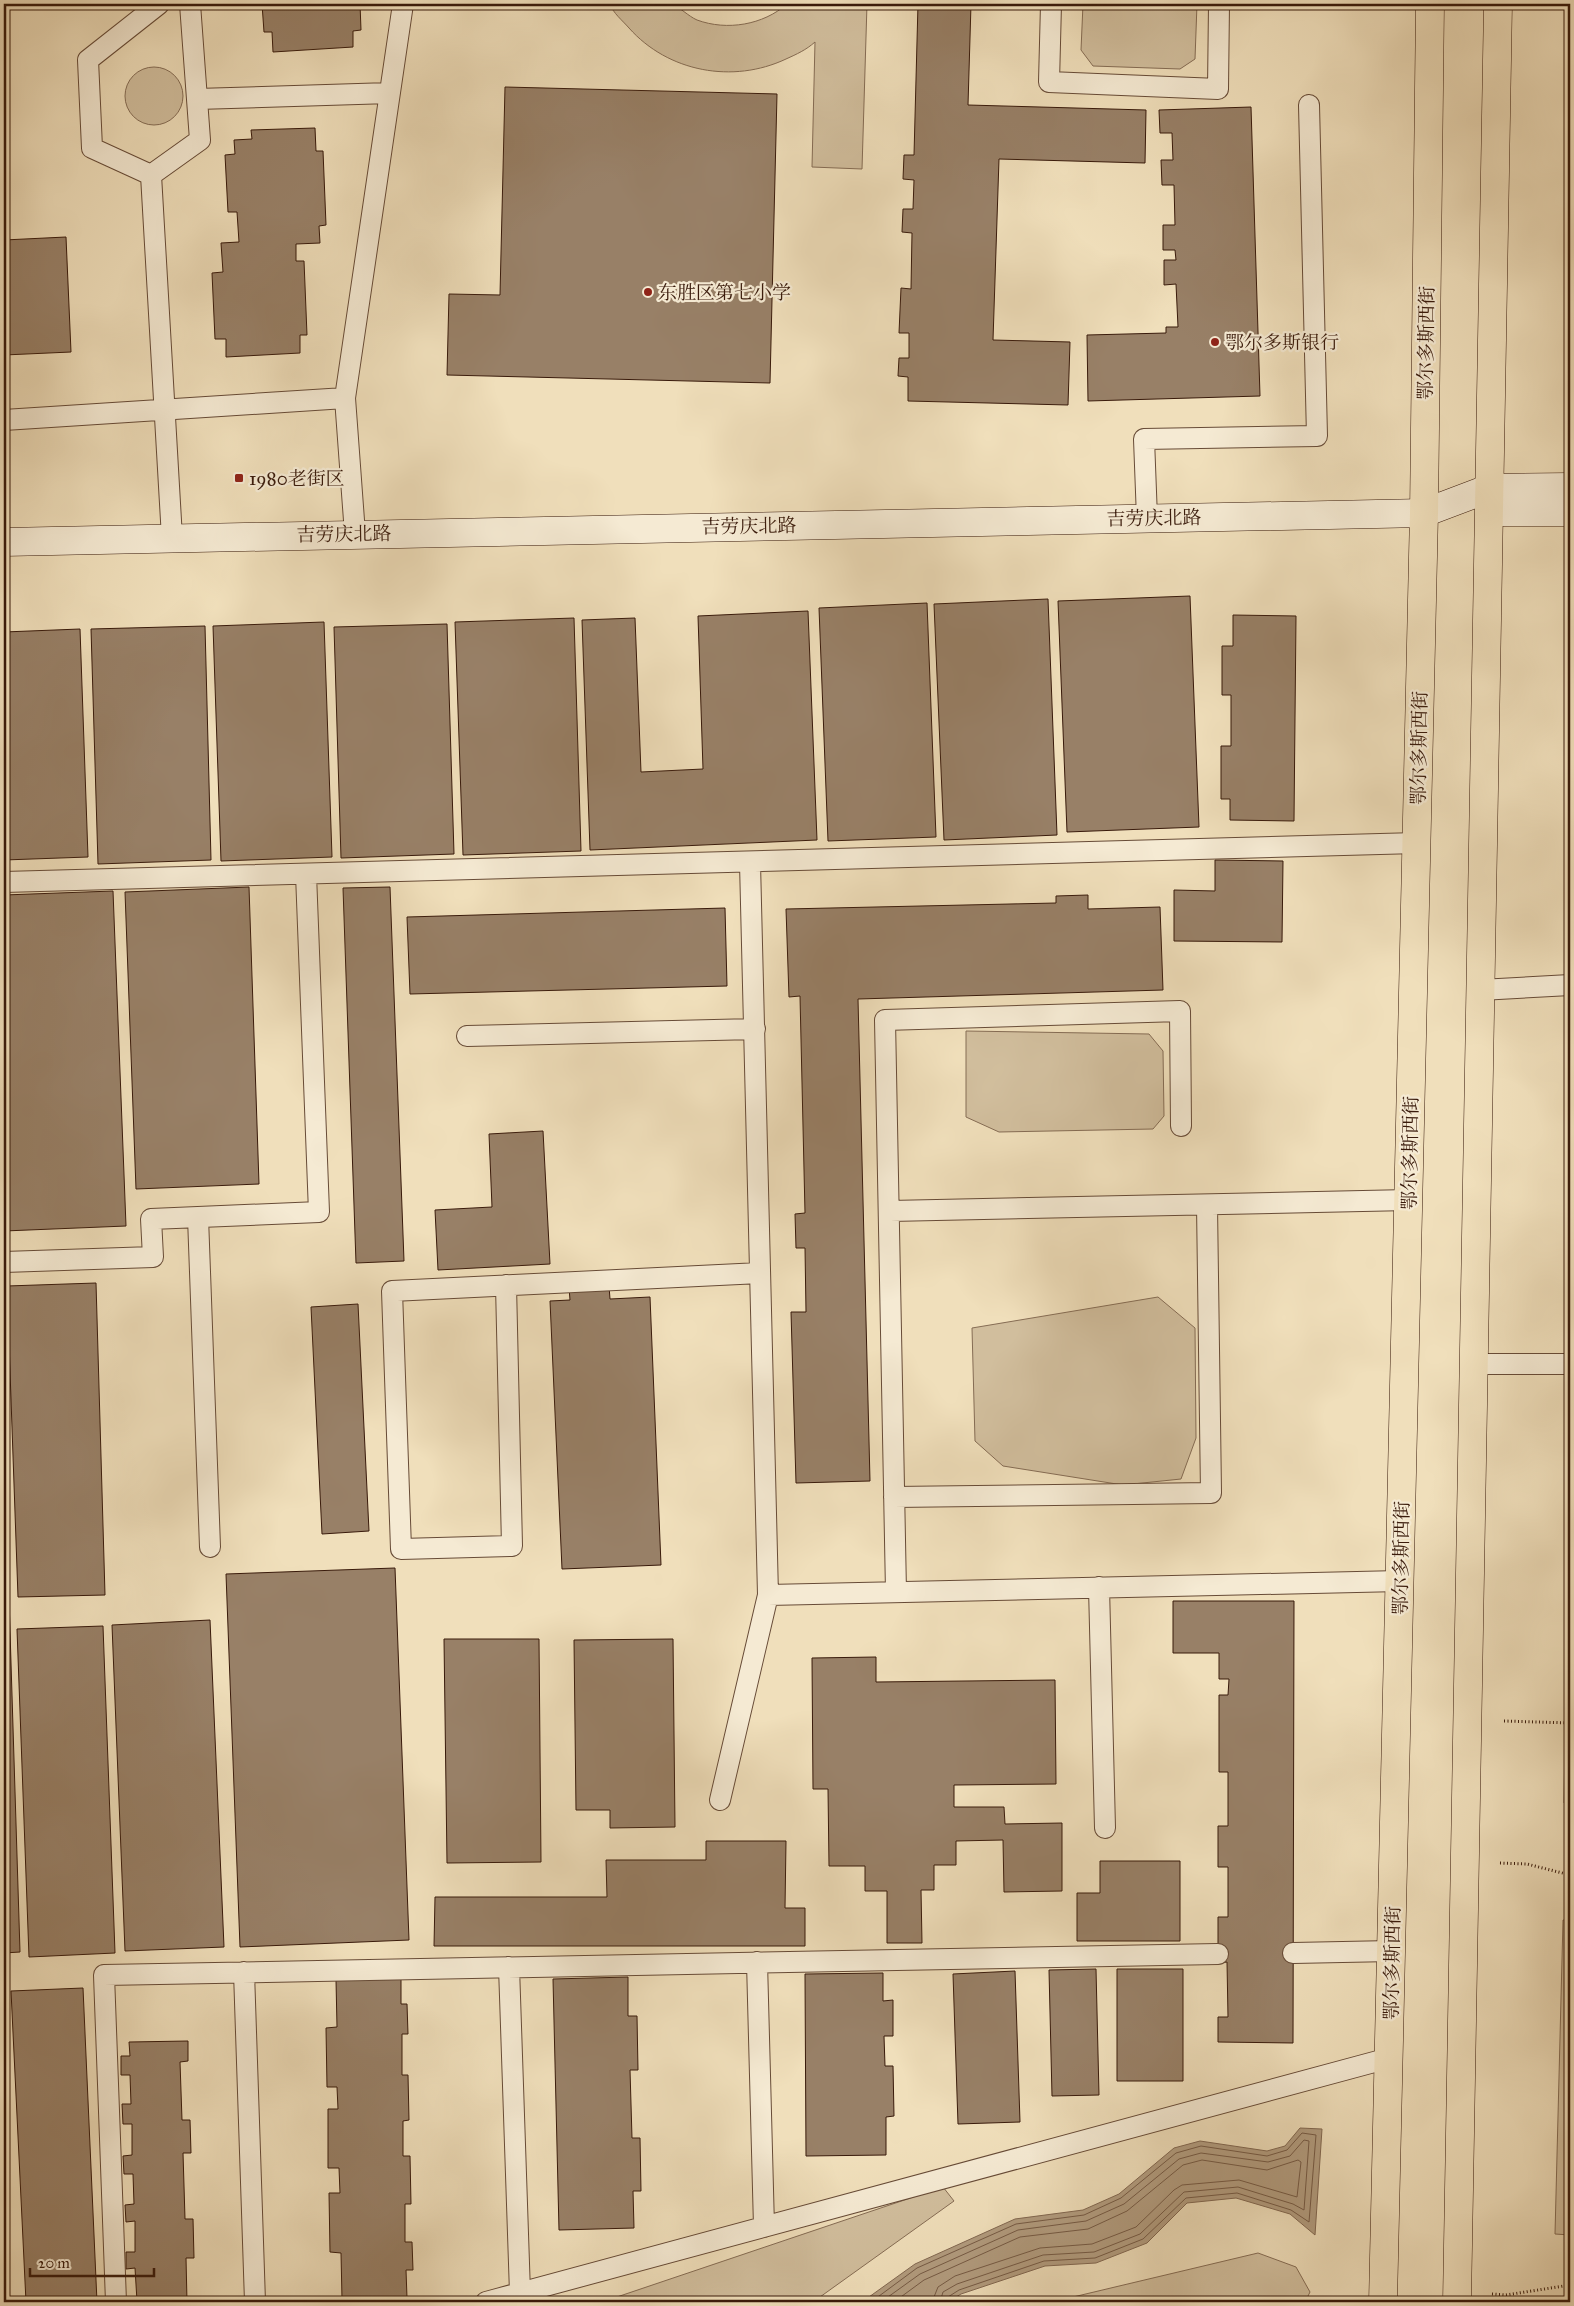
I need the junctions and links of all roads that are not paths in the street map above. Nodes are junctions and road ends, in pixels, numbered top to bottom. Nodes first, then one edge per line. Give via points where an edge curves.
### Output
1 (159, 4) edge
2 (190, 4) edge
3 (403, 4) edge
4 (1051, 4) edge
5 (1219, 4) edge
6 (1430, 4) edge
7 (1498, 4) edge
8 (390, 93) junction
9 (197, 99) junction
10 (1309, 105) dead end
11 (151, 175) junction
12 (345, 398) junction
13 (166, 410) junction
14 (4, 420) edge
15 (1570, 487) edge
16 (1490, 500) junction
17 (1424, 512) junction
18 (1570, 512) edge
19 (1147, 518) junction
20 (355, 534) junction
21 (172, 538) junction
22 (4, 542) edge
23 (1417, 843) junction
24 (750, 863) junction
25 (306, 874) junction
26 (4, 882) edge
27 (1570, 984) edge
28 (1480, 990) junction
29 (755, 1029) junction
30 (466, 1036) dead end
31 (1181, 1126) dead end
32 (1409, 1200) junction
33 (1208, 1205) junction
34 (890, 1211) junction
35 (198, 1217) junction
36 (4, 1262) edge
37 (760, 1273) junction
38 (506, 1285) junction
39 (1474, 1364) junction
40 (1570, 1364) edge
41 (894, 1497) junction
42 (210, 1547) dead end
43 (1400, 1580) junction
44 (1099, 1587) junction
45 (896, 1592) junction
46 (768, 1595) junction
47 (720, 1800) dead end
48 (1105, 1828) dead end
49 (1392, 1951) junction
50 (1293, 1953) dead end
51 (1218, 1954) dead end
52 (758, 1962) junction
53 (510, 1967) junction
54 (244, 1972) junction
55 (1389, 2058) junction
56 (764, 2227) junction
57 (520, 2293) junction
58 (1457, 2298) edge
59 (116, 2302) edge
60 (255, 2302) edge
61 (486, 2302) edge
62 (1384, 2302) edge

1 - 11 lane via 88,60 92,148
2 - 9 lane
3 - 8 lane
4 - 5 lane via 1049,82 1218,90
6 - 17 main road, 鄂尔多斯西街
7 - 16 main road
8 - 9 lane
8 - 12 lane
9 - 11 lane via 200,140
10 - 19 lane via 1317,436 1144,439
11 - 13 lane
12 - 13 lane
12 - 20 lane
13 - 14 lane
13 - 21 lane
15 - 16 main road
16 - 17 main road, 吉劳庆北路
16 - 18 main road
16 - 28 main road
17 - 19 main road, 吉劳庆北路
17 - 23 main road, 鄂尔多斯西街
19 - 20 main road, 吉劳庆北路
20 - 21 main road, 吉劳庆北路
21 - 22 main road, 吉劳庆北路
23 - 24 lane
23 - 32 main road, 鄂尔多斯西街
24 - 25 lane
24 - 29 lane
25 - 26 lane
25 - 35 lane via 319,1212
27 - 28 lane
28 - 39 main road
29 - 30 lane
29 - 37 lane
31 - 34 lane via 1180,1011 885,1020
32 - 33 lane
32 - 43 main road, 鄂尔多斯西街
33 - 34 lane
33 - 41 lane via 1211,1492
34 - 41 lane
35 - 36 lane via 151,1219 152,1257
35 - 42 lane
37 - 38 lane
37 - 46 lane
38 - 38 lane via 392,1291 401,1549 512,1546
39 - 40 lane
39 - 58 main road
41 - 45 lane
43 - 44 lane
43 - 49 main road, 鄂尔多斯西街
44 - 45 lane
44 - 48 lane
45 - 46 lane
46 - 47 lane
49 - 50 lane
49 - 55 main road, 鄂尔多斯西街
51 - 52 lane
52 - 53 lane
52 - 56 lane
53 - 54 lane
53 - 57 lane
54 - 59 lane via 104,1975
54 - 60 lane
55 - 56 lane
55 - 62 main road, 鄂尔多斯西街
56 - 57 lane
57 - 61 lane

